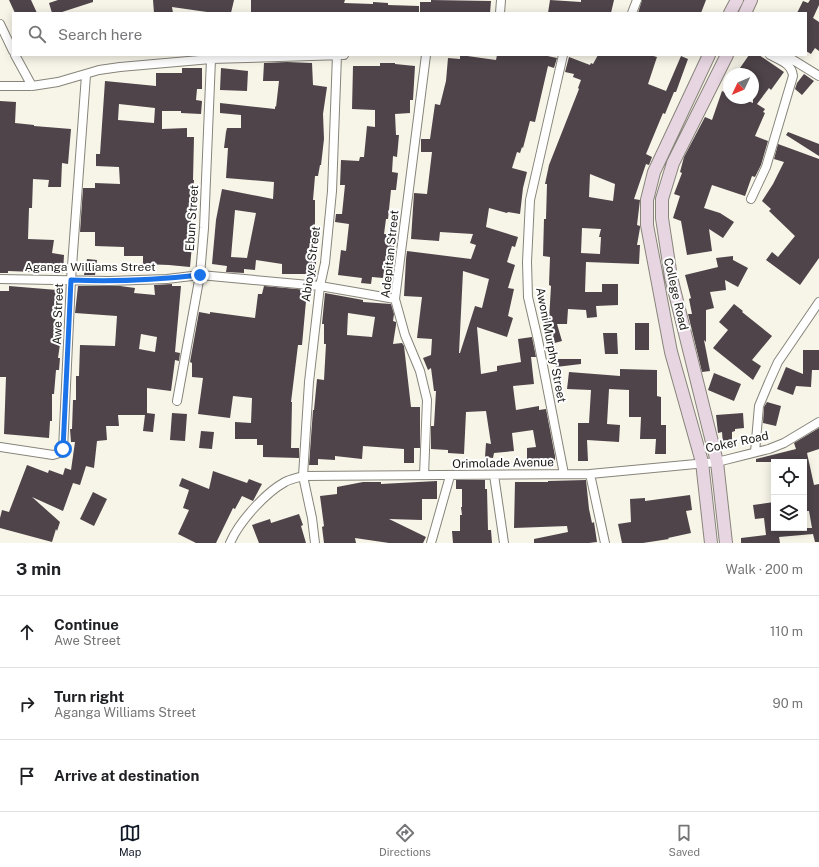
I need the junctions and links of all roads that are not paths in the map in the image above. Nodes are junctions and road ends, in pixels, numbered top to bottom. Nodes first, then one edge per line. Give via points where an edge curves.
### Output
1 (501, 0) edge
2 (637, 0) edge
3 (736, 0) edge
4 (751, 0) edge
5 (500, 12) edge
6 (632, 12) edge
7 (730, 12) edge
8 (745, 12) edge
9 (0, 24) edge
10 (12, 49) edge
11 (16, 56) edge
12 (275, 56) edge
13 (337, 56) edge
14 (426, 56) edge
15 (563, 56) edge
16 (709, 56) edge
17 (725, 56) edge
18 (772, 56) edge
19 (787, 56) edge
20 (211, 59) junction
21 (86, 75) junction
22 (819, 76) edge
23 (0, 86) edge
24 (32, 86) junction
25 (751, 200) dead end
26 (200, 275) junction
27 (0, 279) edge
28 (71, 280) junction
29 (320, 286) junction
30 (395, 299) junction
31 (819, 302) edge
32 (178, 401) dead end
33 (819, 422) edge
34 (0, 448) edge
35 (755, 452) junction
36 (702, 462) junction
37 (717, 462) junction
38 (564, 474) junction
39 (590, 474) junction
40 (424, 475) junction
41 (494, 475) junction
42 (303, 476) junction
43 (450, 476) junction
44 (230, 543) edge
45 (315, 543) edge
46 (431, 543) edge
47 (504, 543) edge
48 (605, 543) edge
49 (711, 543) edge
50 (726, 543) edge

1 - 5 street
2 - 6 street
3 - 7 main road
4 - 8 main road
9 - 10 street
11 - 24 street
12 - 20 street
13 - 29 street, Abioye Street via 332,191 325,263
14 - 30 street, Adepitan Street
15 - 38 street, Awoni Murphy Street via 530,200 527,262 528,297
16 - 36 main road, College Road via 654,172 647,200 647,225 671,352
17 - 37 main road, College Road via 672,163 662,198 662,218 669,266
18 - 25 street via 788,65 793,76 766,167
19 - 22 street
20 - 21 street via 120,67
20 - 26 street, Ebun Street
21 - 24 street
21 - 28 street, Awe Street
23 - 24 street
26 - 28 street, Aganga Williams Street via 109,282
26 - 29 street, Aganga Williams Street
26 - 32 street, Ebun Street
27 - 28 street, Aganga Williams Street
28 - 34 street, Awe Street via 63,449 57,454
29 - 30 street, Aganga Williams Street
29 - 42 street, Abioye Street via 309,382
30 - 40 street, Adepitan Street via 405,335 420,371 427,400
31 - 35 street via 778,362 768,382 759,406
33 - 35 street, Coker Road via 784,443 769,450
35 - 37 street, Coker Road
36 - 37 street, Coker Road
36 - 39 street, Orimolade Avenue
36 - 49 main road, College Road
37 - 50 main road, College Road
38 - 39 street, Orimolade Avenue
38 - 41 street, Orimolade Avenue
39 - 48 street
40 - 42 street, Orimolade Avenue
40 - 43 street, Orimolade Avenue
41 - 43 street, Orimolade Avenue
41 - 47 street
42 - 44 street, Orimolade Avenue via 285,482 263,499 244,520
42 - 45 street, Abioye Street
43 - 46 street

